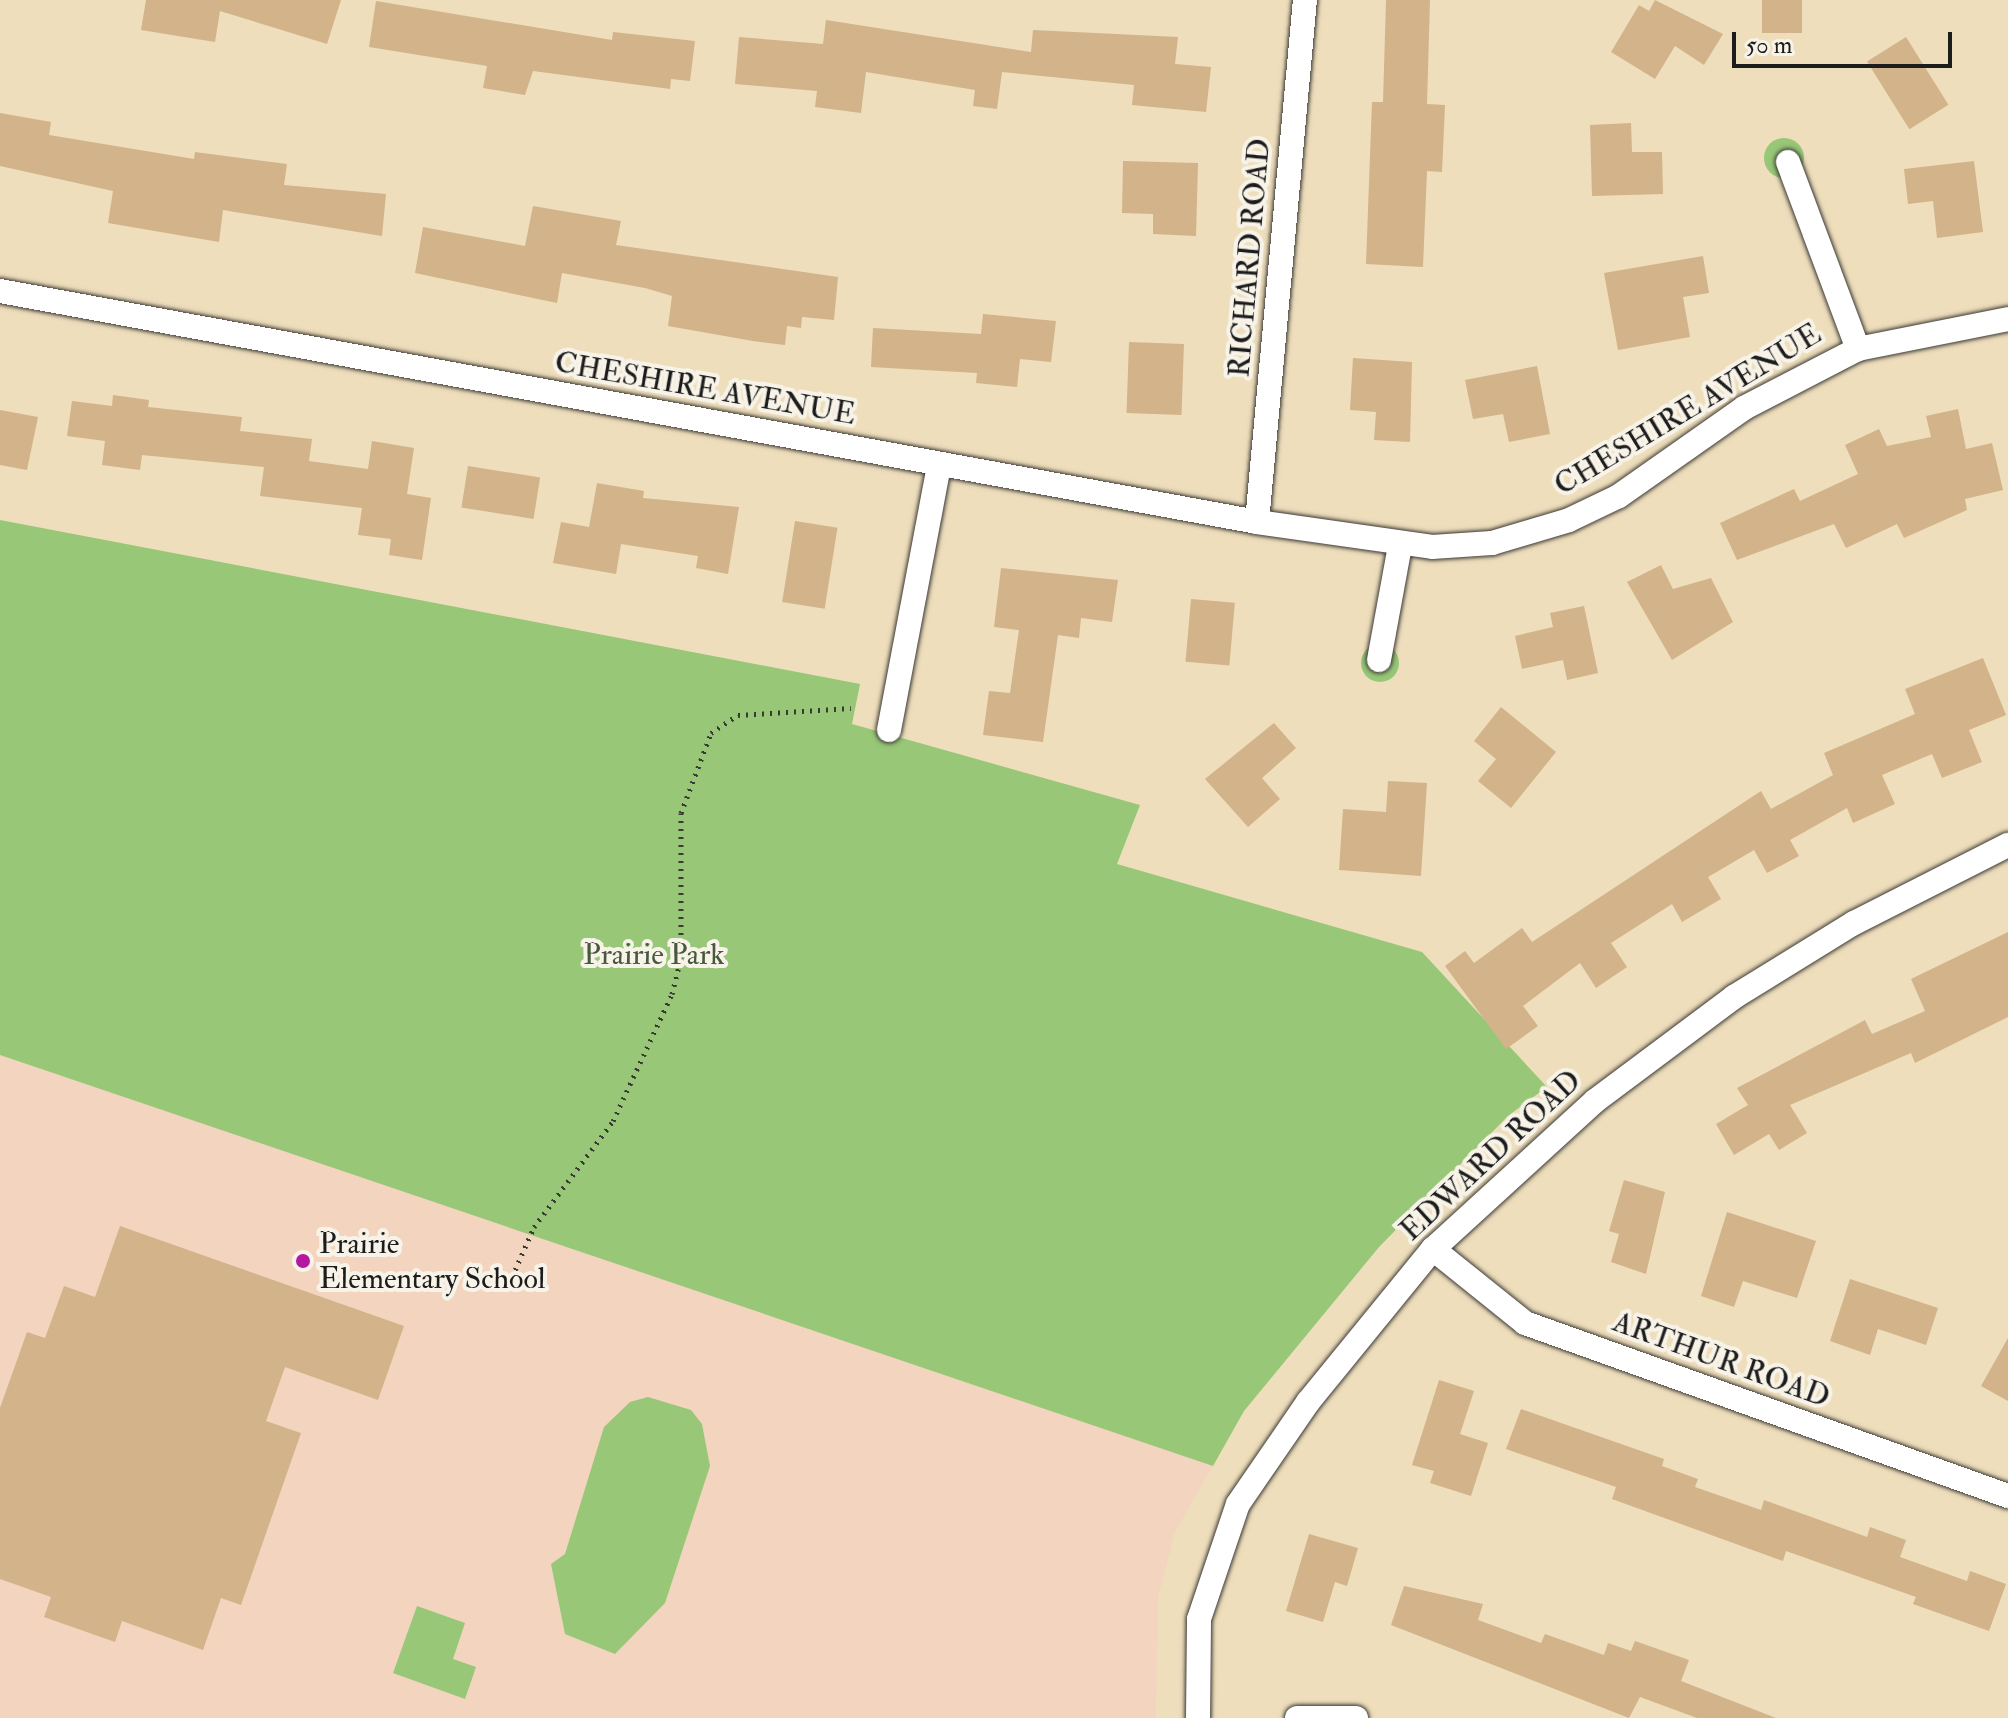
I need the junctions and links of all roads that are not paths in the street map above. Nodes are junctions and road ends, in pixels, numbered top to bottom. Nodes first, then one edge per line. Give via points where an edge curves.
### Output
1 (1305, 0) edge
2 (1788, 162) dead end
3 (0, 291) edge
4 (2008, 319) edge
5 (1858, 349) junction
6 (939, 465) junction
7 (1257, 522) junction
8 (1400, 546) junction
9 (1379, 660) dead end
10 (889, 730) dead end
11 (2008, 845) edge
12 (1433, 1249) junction
13 (2008, 1496) edge
14 (1198, 1718) edge
15 (1297, 1718) edge
16 (1356, 1718) edge

1 - 7 street, RICHARD ROAD
2 - 5 street
3 - 6 street, CHESHIRE AVENUE
4 - 5 street, CHESHIRE AVENUE
5 - 8 street, CHESHIRE AVENUE via 1744,408 1619,496 1569,520 1492,543
6 - 7 street, CHESHIRE AVENUE
6 - 10 street
7 - 8 street, CHESHIRE AVENUE
8 - 9 street
11 - 12 street, EDWARD ROAD via 1854,923 1734,997 1595,1101
12 - 13 street, ARTHUR ROAD via 1525,1323
12 - 14 street, EDWARD ROAD via 1308,1402 1238,1504 1199,1619
15 - 16 street

